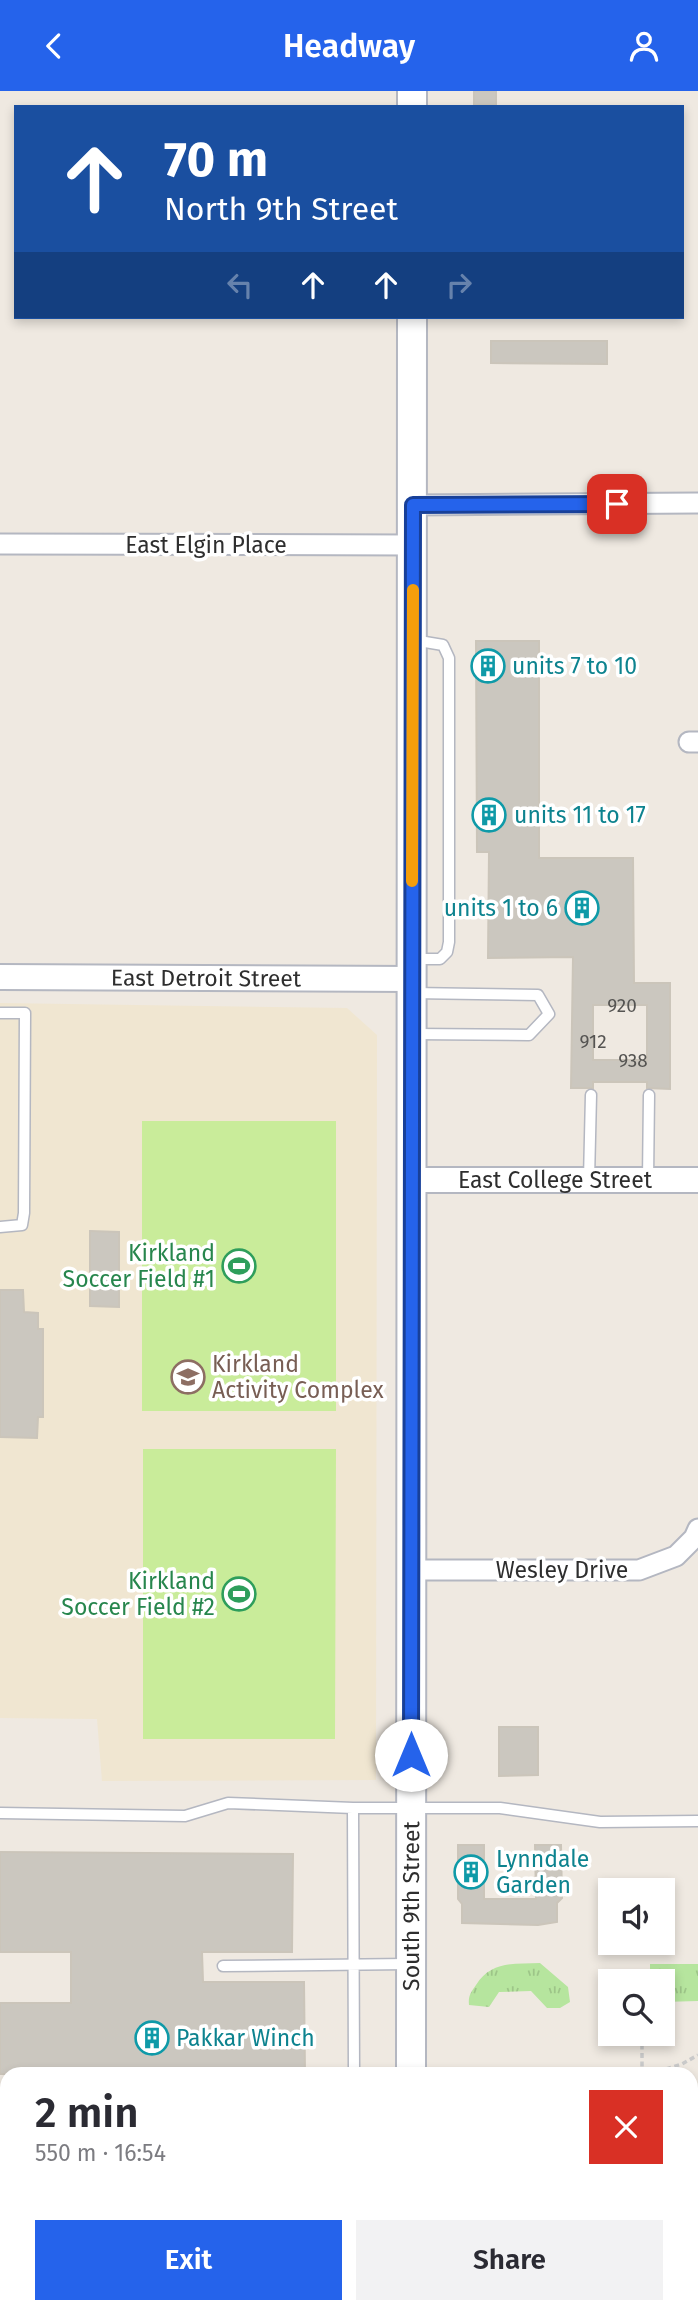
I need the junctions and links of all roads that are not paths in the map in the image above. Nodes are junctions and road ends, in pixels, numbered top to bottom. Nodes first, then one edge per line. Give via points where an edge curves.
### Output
1 (412, 319) edge
2 (698, 503) edge
3 (413, 505) junction
4 (0, 544) edge
5 (413, 545) junction
6 (413, 640) junction
7 (412, 977) junction
8 (0, 978) edge
9 (0, 1013) edge
10 (412, 1034) junction
11 (591, 1094) dead end
12 (649, 1095) dead end
13 (411, 1180) junction
14 (589, 1180) junction
15 (648, 1180) junction
16 (698, 1180) edge
17 (0, 1227) edge
18 (698, 1528) edge
19 (410, 1570) junction
20 (353, 1808) junction
21 (411, 1808) junction
22 (0, 1813) edge
23 (698, 1821) edge
24 (354, 1964) junction
25 (411, 1964) junction
26 (223, 1966) dead end
27 (354, 2067) edge
28 (411, 2067) edge

1 - 3 main road, South 9th Street
2 - 3 street
3 - 5 main road, South 9th Street
4 - 5 street, East Elgin Place
5 - 6 main road, South 9th Street
6 - 7 main road, South 9th Street
6 - 7 lane via 443,645 449,658 449,915 447,952
7 - 8 street, East Detroit Street
7 - 10 main road, South 9th Street
7 - 10 lane via 538,995 549,1014 529,1035
9 - 17 lane via 25,1013 24,1213 22,1225
10 - 13 main road, South 9th Street
11 - 14 lane
12 - 15 lane
13 - 14 street, East College Street
13 - 19 main road, South 9th Street
14 - 15 street, East College Street
15 - 16 street, East College Street
18 - 19 street, Wesley Drive via 676,1556 639,1570
19 - 21 main road, South 9th Street
20 - 21 lane
20 - 22 lane via 228,1803 186,1816
20 - 24 lane
21 - 23 lane via 500,1808 600,1822
21 - 25 main road, South 9th Street
24 - 25 lane
24 - 26 lane
24 - 27 lane
25 - 28 main road, South 9th Street

